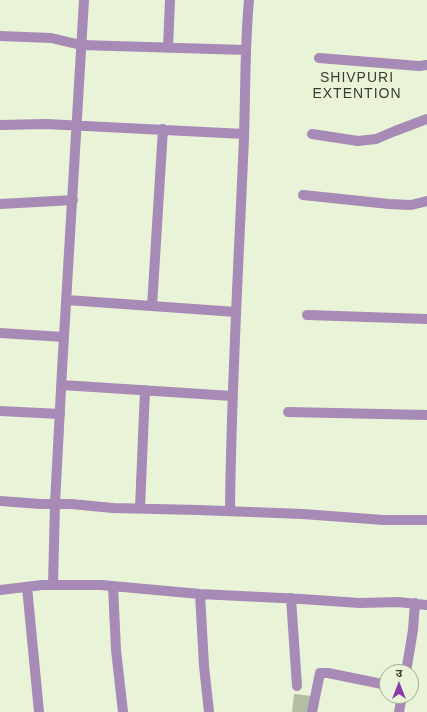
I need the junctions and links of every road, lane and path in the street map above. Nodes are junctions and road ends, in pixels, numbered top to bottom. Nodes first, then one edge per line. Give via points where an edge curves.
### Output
1 (84, 0) edge
2 (170, 0) edge
3 (249, 0) edge
4 (0, 36) edge
5 (81, 45) junction
6 (168, 48) junction
7 (246, 50) junction
8 (319, 58) dead end
9 (427, 65) edge
10 (427, 119) edge
11 (0, 125) edge
12 (77, 125) junction
13 (163, 129) junction
14 (244, 134) junction
15 (312, 134) dead end
16 (303, 195) dead end
17 (72, 200) junction
18 (427, 201) edge
19 (0, 204) edge
20 (67, 300) junction
21 (152, 306) junction
22 (236, 312) junction
23 (307, 315) dead end
24 (427, 319) edge
25 (0, 333) edge
26 (64, 338) junction
27 (62, 386) junction
28 (145, 390) junction
29 (232, 396) junction
30 (0, 411) edge
31 (288, 412) dead end
32 (60, 414) junction
33 (427, 415) edge
34 (0, 501) edge
35 (55, 504) junction
36 (140, 508) junction
37 (230, 511) junction
38 (427, 520) edge
39 (53, 585) junction
40 (112, 586) junction
41 (27, 587) junction
42 (0, 590) edge
43 (200, 594) junction
44 (291, 598) junction
45 (415, 603) junction
46 (427, 605) edge
47 (407, 664) edge
48 (379, 683) edge
49 (297, 686) dead end
50 (39, 712) edge
51 (123, 712) edge
52 (209, 712) edge
53 (312, 712) edge

1 - 5 street
2 - 6 street
3 - 7 street
4 - 5 street via 51,38
5 - 6 street
5 - 12 street
6 - 7 street
7 - 14 street
8 - 9 street
10 - 15 street via 376,139 358,141
11 - 12 street
12 - 13 street
12 - 17 street
13 - 14 street
13 - 21 street
14 - 22 street
16 - 18 street via 389,204 412,205
17 - 19 street
17 - 20 street
20 - 21 street
20 - 26 street
21 - 22 street
22 - 29 street
23 - 24 street
25 - 26 street
26 - 27 street
27 - 28 street
27 - 32 street
28 - 29 street
28 - 36 street
29 - 37 street
30 - 32 street
31 - 33 street
32 - 35 street
34 - 35 street
35 - 36 street
35 - 39 street
36 - 37 street
37 - 38 street via 383,520
39 - 40 street
39 - 41 street
40 - 43 street
40 - 51 street
41 - 42 street
41 - 50 street
43 - 44 street
43 - 52 street
44 - 45 street via 360,603
44 - 49 street
45 - 46 street
45 - 47 street
48 - 53 street via 320,673

